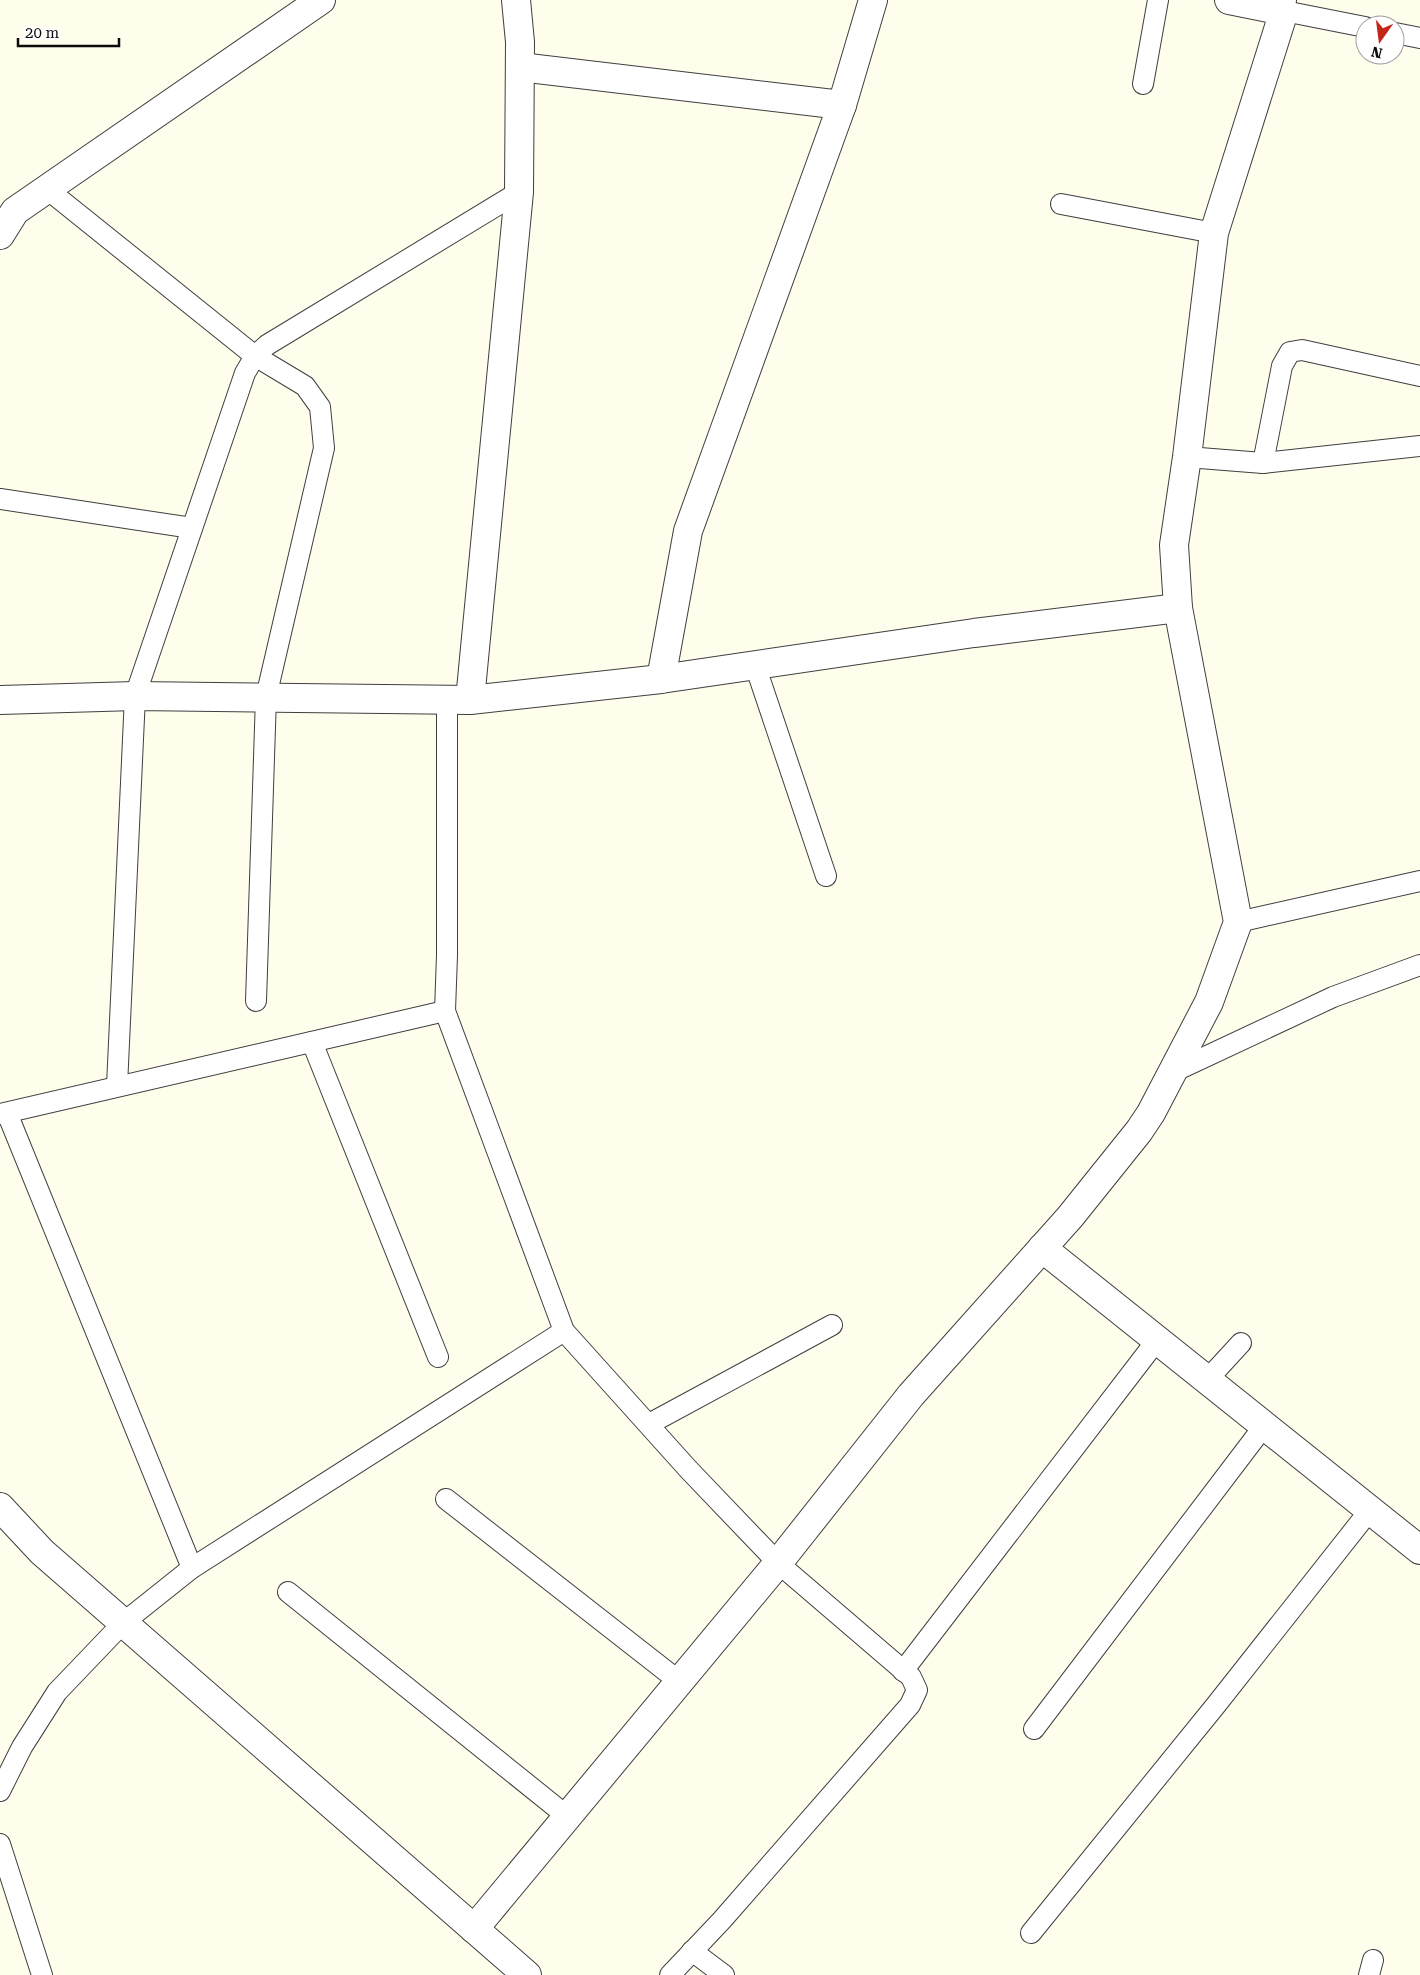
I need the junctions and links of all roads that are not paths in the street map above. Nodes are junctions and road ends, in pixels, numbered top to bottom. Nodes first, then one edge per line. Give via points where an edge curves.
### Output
1 (321, 0) edge
2 (516, 0) edge
3 (873, 0) edge
4 (1158, 0) edge
5 (1229, 0) edge
6 (1285, 6) edge
7 (1355, 24) edge
8 (1405, 35) edge
9 (1420, 38) edge
10 (520, 68) junction
11 (1143, 84) dead end
12 (842, 105) junction
13 (47, 189) junction
14 (519, 192) junction
15 (1062, 204) dead end
16 (1214, 232) junction
17 (0, 235) edge
18 (255, 356) junction
19 (1420, 376) edge
20 (1420, 446) edge
21 (1187, 457) junction
22 (1263, 464) junction
23 (0, 500) edge
24 (192, 528) junction
25 (1178, 608) junction
26 (755, 665) junction
27 (661, 679) junction
28 (135, 696) junction
29 (266, 697) junction
30 (0, 700) edge
31 (459, 700) junction
32 (826, 876) dead end
33 (1420, 880) edge
34 (1238, 922) junction
35 (1420, 965) edge
36 (256, 1001) dead end
37 (444, 1011) junction
38 (312, 1042) junction
39 (1172, 1072) junction
40 (117, 1086) junction
41 (4, 1114) edge
42 (1042, 1248) junction
43 (832, 1325) dead end
44 (564, 1331) junction
45 (1157, 1340) junction
46 (1241, 1343) dead end
47 (438, 1357) dead end
48 (1207, 1380) junction
49 (650, 1424) junction
50 (1264, 1426) junction
51 (446, 1499) dead end
52 (0, 1507) edge
53 (1370, 1510) junction
54 (1420, 1550) edge
55 (778, 1563) junction
56 (192, 1568) junction
57 (288, 1592) dead end
58 (123, 1623) junction
59 (904, 1671) junction
60 (680, 1682) junction
61 (1034, 1728) dead end
62 (0, 1791) edge
63 (568, 1817) junction
64 (0, 1844) edge
65 (474, 1929) junction
66 (1031, 1933) dead end
67 (692, 1951) junction
68 (42, 1975) edge
69 (527, 1975) edge
70 (670, 1975) edge
71 (724, 1975) edge

1 - 13 street
2 - 10 street
3 - 12 street
4 - 11 lane
5 - 6 street
6 - 7 lane
6 - 16 street
8 - 9 lane
10 - 12 street
10 - 14 street
12 - 27 street via 688,532
13 - 17 street via 15,211
13 - 18 lane
14 - 18 lane via 267,345
14 - 31 street
15 - 16 lane
16 - 21 street
18 - 24 lane via 245,373
18 - 29 lane via 305,386 320,407 324,448
19 - 22 lane via 1302,350 1290,352 1282,366
20 - 22 lane
21 - 22 lane
21 - 25 street via 1174,545
23 - 24 lane
24 - 28 lane
25 - 26 street
25 - 34 street
26 - 27 street
26 - 32 lane
27 - 31 street
28 - 29 street
28 - 30 street
28 - 40 lane
29 - 31 street
29 - 36 lane
31 - 37 lane
33 - 34 lane
34 - 39 street via 1209,1002
35 - 39 lane via 1332,997
37 - 38 lane
37 - 44 lane
38 - 40 lane
38 - 47 lane
39 - 42 street via 1139,1131
40 - 41 lane
41 - 56 lane
42 - 45 street
42 - 55 street via 911,1395
43 - 49 lane
44 - 49 lane
44 - 56 lane
45 - 48 street
45 - 59 lane
46 - 48 lane
48 - 50 street
49 - 55 lane
50 - 53 street
50 - 61 lane
51 - 60 lane
52 - 58 street via 42,1552
53 - 54 street
53 - 66 lane
55 - 59 lane
55 - 60 street
56 - 58 lane
57 - 63 lane
58 - 62 lane via 57,1692 22,1747
58 - 65 street
59 - 67 lane via 917,1690 910,1705
60 - 63 street
63 - 65 street
64 - 68 lane
65 - 69 street
67 - 70 lane
67 - 71 lane

